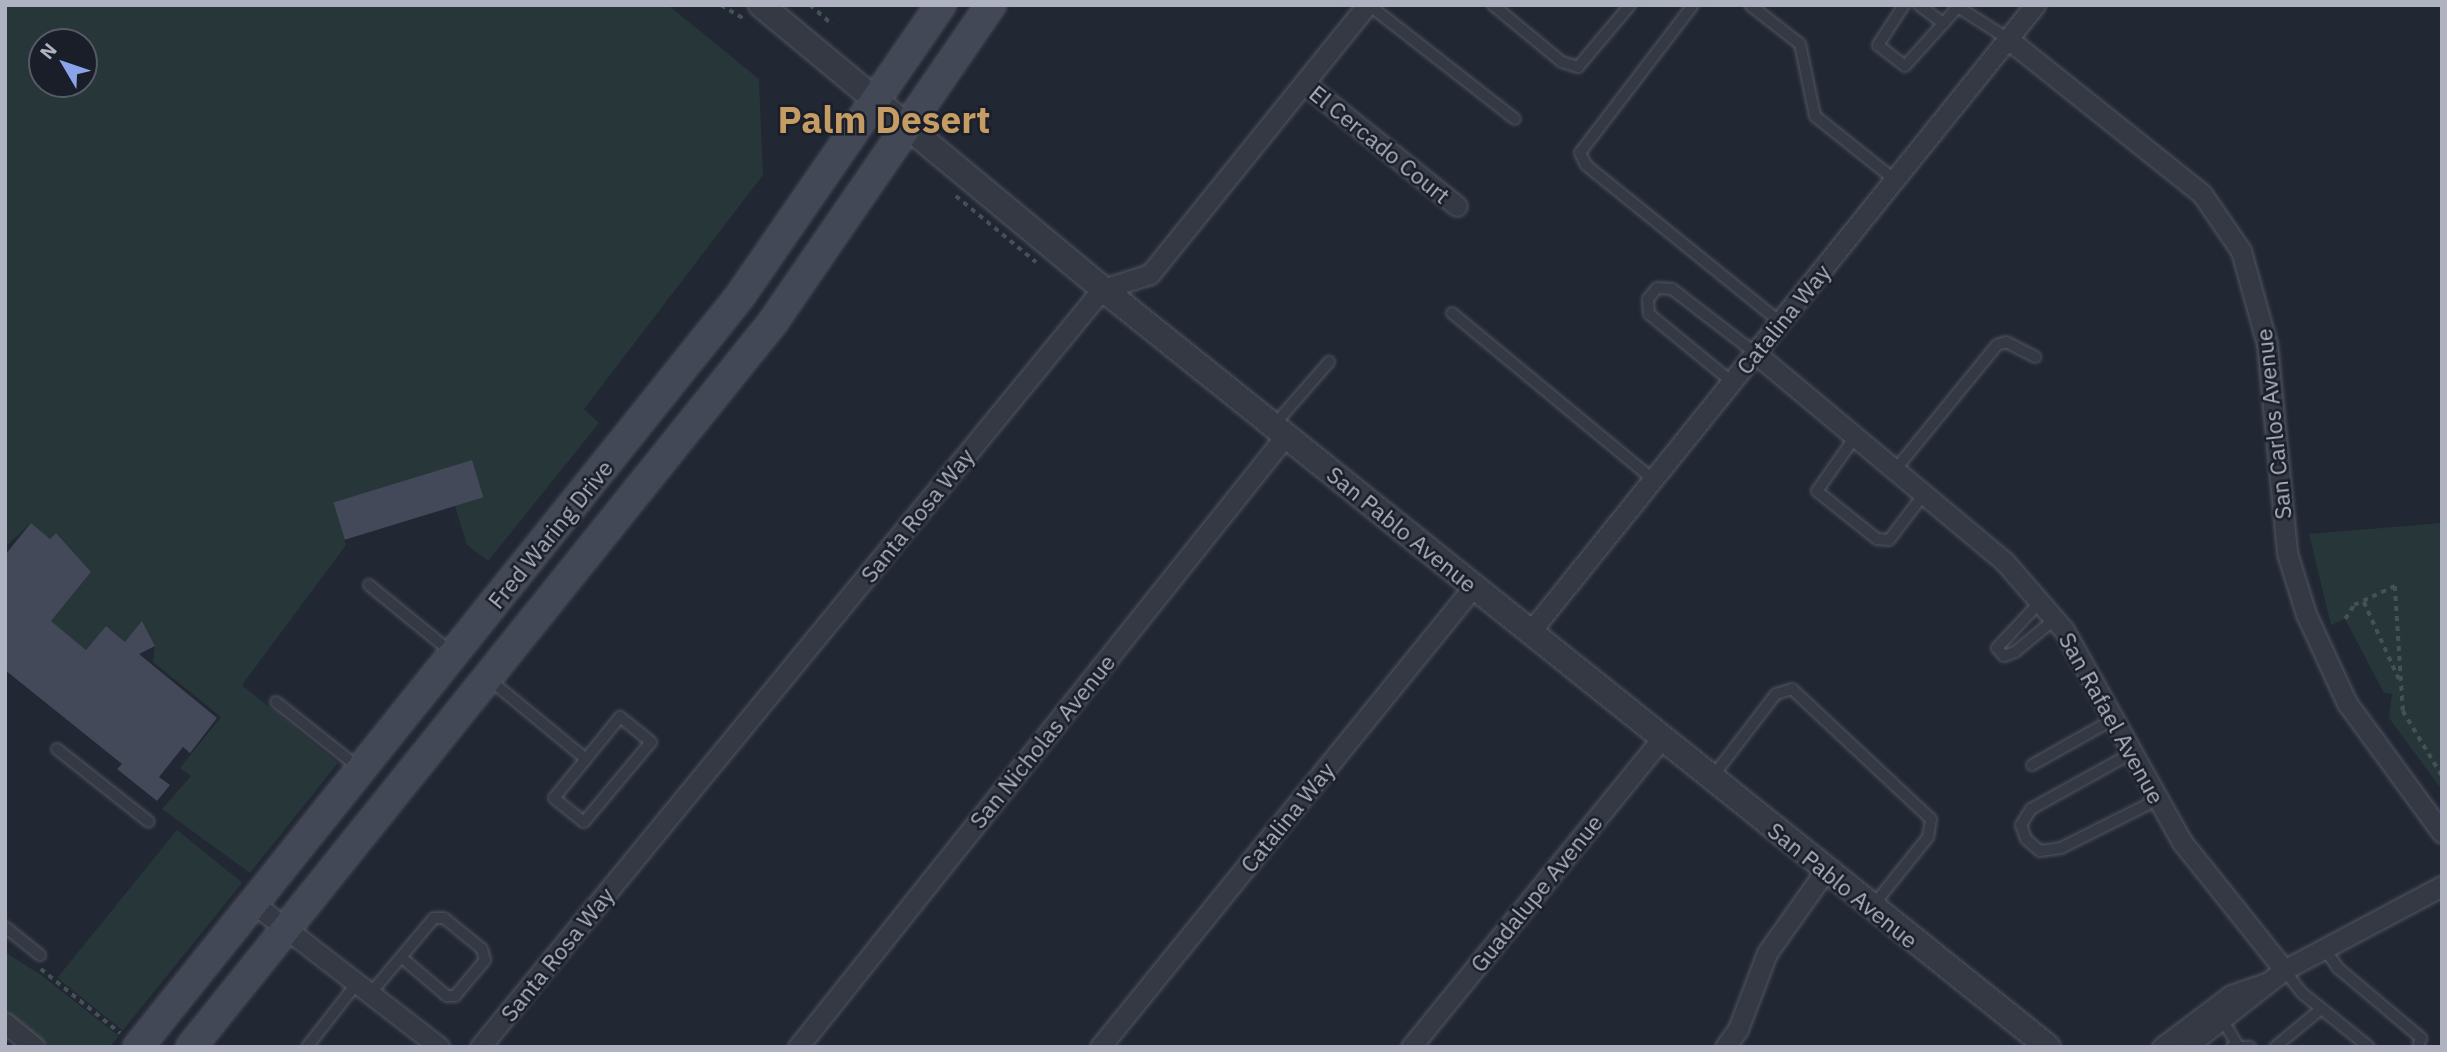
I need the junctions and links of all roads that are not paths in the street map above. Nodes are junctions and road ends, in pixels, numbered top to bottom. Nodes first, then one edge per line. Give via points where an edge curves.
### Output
1 (761, 5) edge
2 (941, 5) edge
3 (991, 5) edge
4 (1368, 5) edge
5 (1493, 5) edge
6 (1630, 5) edge
7 (1693, 5) edge
8 (1750, 5) edge
9 (1904, 5) edge
10 (1919, 5) edge
11 (2035, 5) edge
12 (1959, 6) edge
13 (1944, 24) junction
14 (2008, 39) junction
15 (1304, 83) junction
16 (875, 100) junction
17 (1515, 119) dead end
18 (908, 128) junction
19 (1895, 180) junction
20 (1457, 206) dead end
21 (1103, 289) junction
22 (1452, 313) dead end
23 (1780, 322) junction
24 (1755, 353) junction
25 (2035, 357) dead end
26 (1329, 362) dead end
27 (1732, 383) junction
28 (1280, 430) junction
29 (1855, 437) junction
30 (1895, 470) junction
31 (1653, 479) junction
32 (1924, 494) junction
33 (369, 585) dead end
34 (1473, 587) junction
35 (2040, 602) junction
36 (2055, 619) junction
37 (1530, 632) junction
38 (453, 653) junction
39 (487, 677) junction
40 (276, 702) dead end
41 (2110, 721) junction
42 (1661, 739) junction
43 (57, 749) dead end
44 (2130, 754) junction
45 (586, 759) junction
46 (2032, 765) dead end
47 (360, 769) junction
48 (1710, 779) junction
49 (2157, 800) junction
50 (149, 822) dead end
51 (2442, 833) edge
52 (1825, 872) junction
53 (2442, 886) edge
54 (253, 903) junction
55 (1871, 909) junction
56 (5, 927) edge
57 (286, 929) junction
58 (2325, 949) junction
59 (40, 955) dead end
60 (401, 957) junction
61 (2284, 970) junction
62 (2267, 983) junction
63 (364, 988) junction
64 (2322, 1009) junction
65 (2223, 1021) junction
66 (5, 1023) edge
67 (131, 1041) edge
68 (2234, 1045) edge
69 (35, 1047) edge
70 (191, 1047) edge
71 (307, 1047) edge
72 (439, 1047) edge
73 (481, 1047) edge
74 (797, 1047) edge
75 (1100, 1047) edge
76 (1411, 1047) edge
77 (1724, 1047) edge
78 (2048, 1047) edge
79 (2162, 1047) edge
80 (2186, 1047) edge
81 (2250, 1047) edge
82 (2274, 1047) edge
83 (2368, 1047) edge
84 (2418, 1047) edge

1 - 16 street, San Pablo Avenue
2 - 16 main road, Fred Waring Drive
3 - 18 main road, Fred Waring Drive
4 - 15 street
4 - 17 lane
5 - 6 lane via 1562,62 1578,67
7 - 23 lane via 1580,153 1586,166
8 - 19 lane via 1800,44 1815,116
9 - 13 lane via 1877,38 1905,66
10 - 13 lane
11 - 14 street, Catalina Way
12 - 13 lane
12 - 14 lane
14 - 19 street, Catalina Way
14 - 51 street, San Carlos Avenue via 2202,194 2241,251 2267,344 2287,553 2306,614 2347,703
15 - 20 street, El Cercado Court
15 - 21 street via 1150,274
16 - 18 street, San Pablo Avenue
16 - 38 main road, Fred Waring Drive via 740,296
18 - 21 street, San Pablo Avenue
18 - 39 main road, Fred Waring Drive via 774,322
19 - 23 street, Catalina Way
21 - 28 street, San Pablo Avenue
21 - 73 street, Santa Rosa Way
22 - 31 lane
23 - 24 street, Catalina Way
24 - 27 street, Catalina Way
24 - 27 lane via 1672,289 1657,288 1648,299 1649,314
24 - 29 street, San Rafael Avenue
25 - 30 lane via 2006,342 1997,345
26 - 28 lane
27 - 31 street, Catalina Way
28 - 34 street, San Pablo Avenue
28 - 74 street, San Nicholas Avenue
29 - 30 street, San Rafael Avenue
29 - 32 lane via 1817,491 1877,539 1889,540
30 - 32 street, San Rafael Avenue
31 - 37 street, Catalina Way
32 - 35 street, San Rafael Avenue via 2004,561
33 - 38 lane
34 - 37 street, San Pablo Avenue
34 - 75 street, Catalina Way
35 - 36 street, San Rafael Avenue
35 - 36 lane via 2002,638 1997,648 2004,656
36 - 41 street, San Rafael Avenue
37 - 42 street, San Pablo Avenue
38 - 47 main road, Fred Waring Drive
39 - 45 lane
39 - 57 main road, Fred Waring Drive
40 - 47 lane
41 - 44 street, San Rafael Avenue
41 - 46 lane
42 - 48 street, San Pablo Avenue
42 - 76 street, Guadalupe Avenue
43 - 50 lane
44 - 49 street, San Rafael Avenue
44 - 49 lane via 2031,809 2021,825 2026,839 2040,851 2061,848
45 - 45 lane via 554,798 584,822 651,742 620,717
47 - 54 main road, Fred Waring Drive
48 - 52 street, San Pablo Avenue
48 - 55 lane via 1776,694 1792,689 1931,819 1928,837
49 - 61 street, San Rafael Avenue via 2182,842
52 - 55 street, San Pablo Avenue
52 - 77 street via 1767,953 1738,1029
53 - 58 street
54 - 57 street
54 - 67 main road, Fred Waring Drive
55 - 78 street, San Pablo Avenue
56 - 59 lane
57 - 63 street
57 - 70 main road, Fred Waring Drive
58 - 61 street
58 - 84 lane via 2338,968 2421,1038
60 - 60 lane via 438,917 482,949 485,960 455,996 447,996
60 - 63 lane
61 - 62 street
61 - 64 lane
62 - 65 street
62 - 79 street via 2231,995
63 - 71 lane
63 - 72 street
64 - 82 lane
64 - 83 lane
65 - 68 lane
65 - 80 street
66 - 69 street
68 - 81 lane

